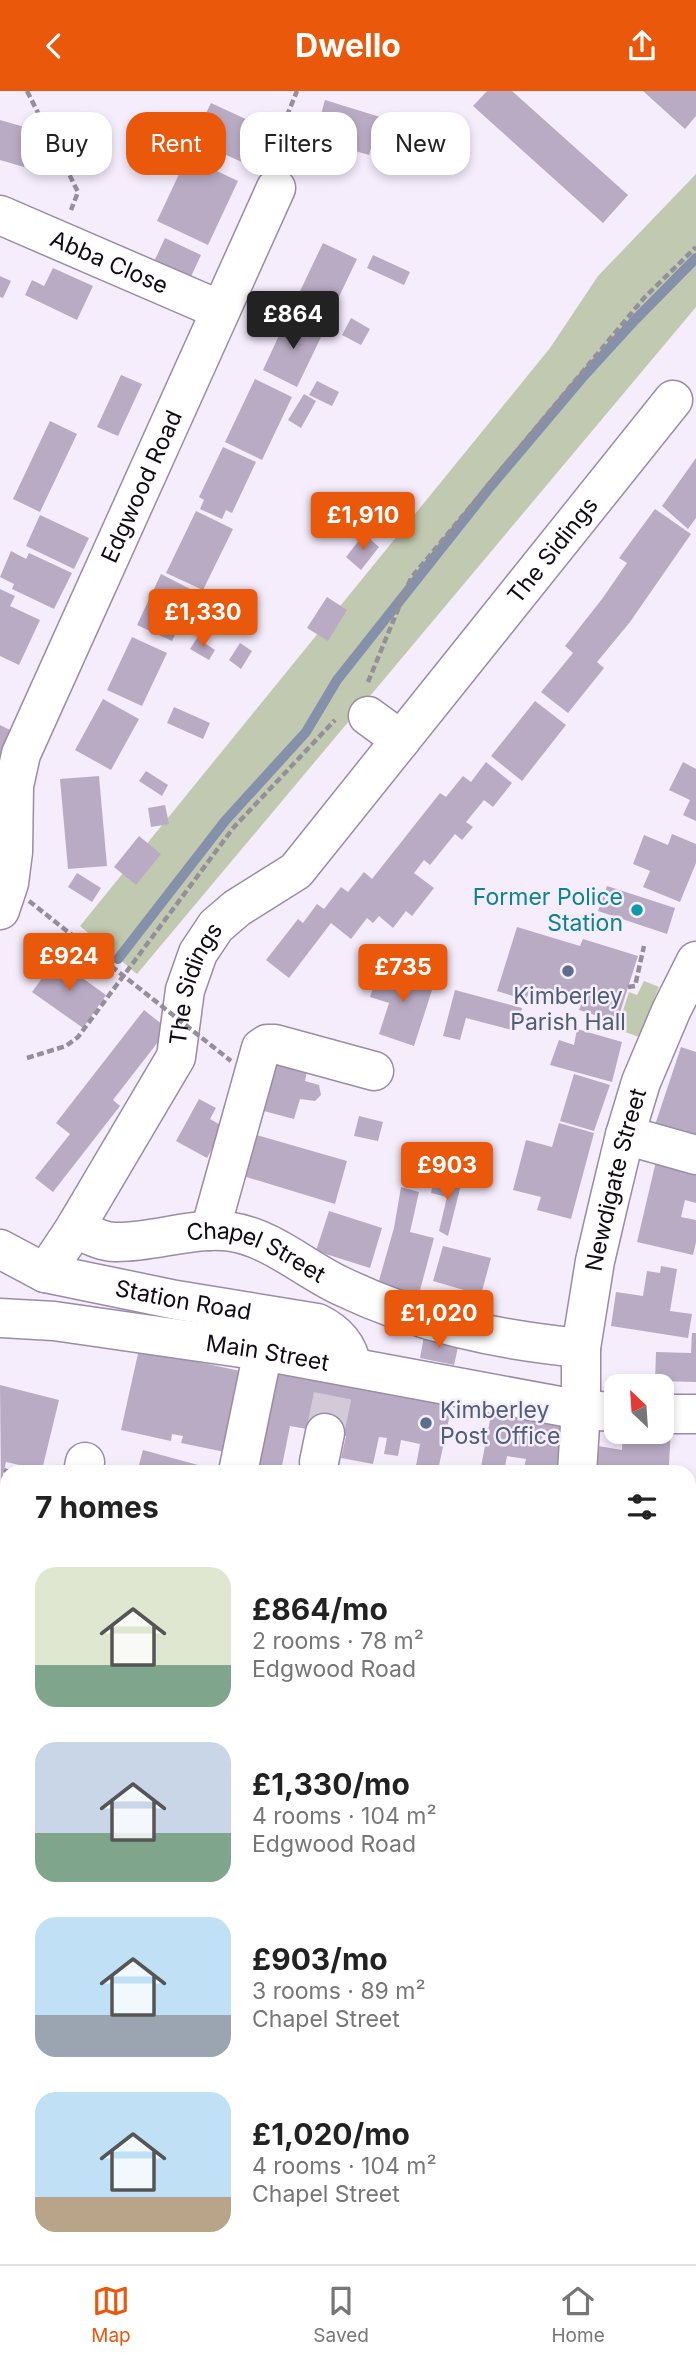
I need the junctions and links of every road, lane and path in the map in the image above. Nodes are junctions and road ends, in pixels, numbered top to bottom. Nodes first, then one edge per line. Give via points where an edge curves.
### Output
1 (27, 91) edge
2 (297, 91) edge
3 (276, 188) joint
4 (0, 215) edge
5 (60, 240) junction
6 (696, 247) edge
7 (220, 310) junction
8 (650, 410) dead end
9 (358, 707) junction
10 (401, 740) junction
11 (7, 784) edge
12 (15, 906) edge
13 (644, 946) dead end
14 (695, 966) edge
15 (628, 987) dead end
16 (27, 1058) dead end
17 (231, 1061) dead end
18 (374, 1071) dead end
19 (625, 1135) junction
20 (696, 1155) edge
21 (75, 1229) junction
22 (210, 1231) junction
23 (0, 1249) edge
24 (45, 1273) junction
25 (0, 1318) edge
26 (581, 1348) junction
27 (262, 1351) junction
28 (342, 1371) junction
29 (599, 1411) edge
30 (674, 1414) edge
31 (696, 1415) edge
32 (239, 1465) edge
33 (580, 1465) edge

1 - 5 path via 78,192
2 - 3 path via 260,181
3 - 7 street, Edgwood Road
4 - 5 street, Abba Close
5 - 7 street, Abba Close
6 - 9 path via 644,297 411,578
7 - 11 street, Edgwood Road
8 - 10 street, The Sidings
9 - 10 street
9 - 16 path via 234,827 78,1037 66,1047
10 - 21 street, The Sidings via 296,871 216,926 198,953 185,990 177,1057
11 - 12 street, Edgwood Road via 13,852 9,883
12 - 17 path, bridge
13 - 15 path via 635,986
14 - 19 street, Newdigate Street via 650,1060
18 - 22 street via 275,1044 261,1048
19 - 20 street
19 - 26 street, Newdigate Street via 595,1261
21 - 22 street, Chapel Street via 115,1242
21 - 24 street, The Sidings
22 - 26 street, Chapel Street via 256,1238 341,1286 430,1321 464,1331
23 - 24 street, Station Road
24 - 28 street, Station Road via 317,1323 331,1330 350,1356
25 - 27 street, Main Street via 54,1321
26 - 29 street, Newdigate Street
27 - 28 street, Main Street
27 - 32 street
28 - 29 street, Main Street
29 - 33 street, Newdigate Street
30 - 31 street

